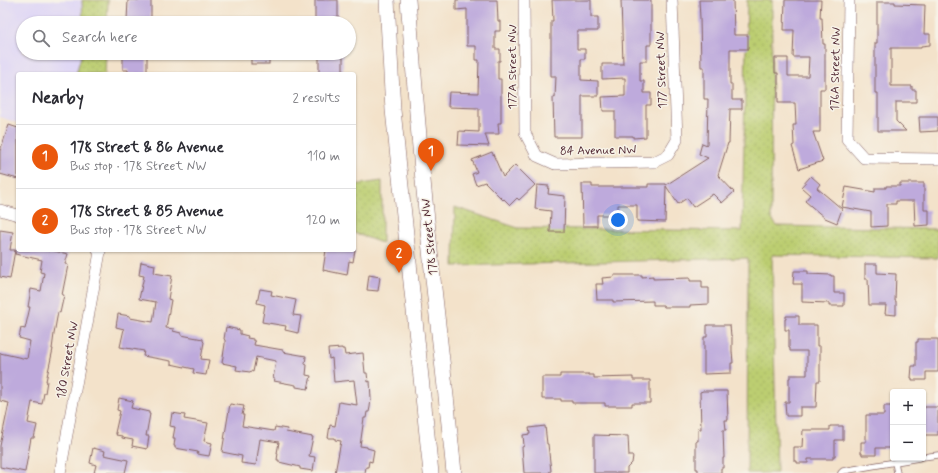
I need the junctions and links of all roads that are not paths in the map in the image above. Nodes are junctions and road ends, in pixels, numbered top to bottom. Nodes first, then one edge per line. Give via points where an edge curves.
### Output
1 (387, 0) edge
2 (408, 0) edge
3 (524, 0) edge
4 (672, 0) edge
5 (849, 0) edge
6 (525, 133) joint
7 (677, 140) joint
8 (938, 159) edge
9 (0, 210) edge
10 (16, 214) edge
11 (99, 252) edge
12 (938, 455) edge
13 (926, 457) edge
14 (901, 461) edge
15 (895, 462) junction
16 (60, 473) edge
17 (431, 473) edge
18 (454, 473) edge
19 (841, 473) edge
20 (897, 473) edge

1 - 17 main road, 178 Street NW via 393,110
2 - 18 main road, 178 Street NW via 425,205
3 - 6 street, 177A Street NW
4 - 7 street, 177 Street NW
5 - 8 street, 176A Street NW via 847,139 864,158
6 - 7 street, 84 Avenue NW via 537,156 555,164 654,162 668,155
9 - 10 street
11 - 16 street, 180 Street NW
12 - 13 lane
14 - 15 lane
15 - 19 lane
15 - 20 lane

